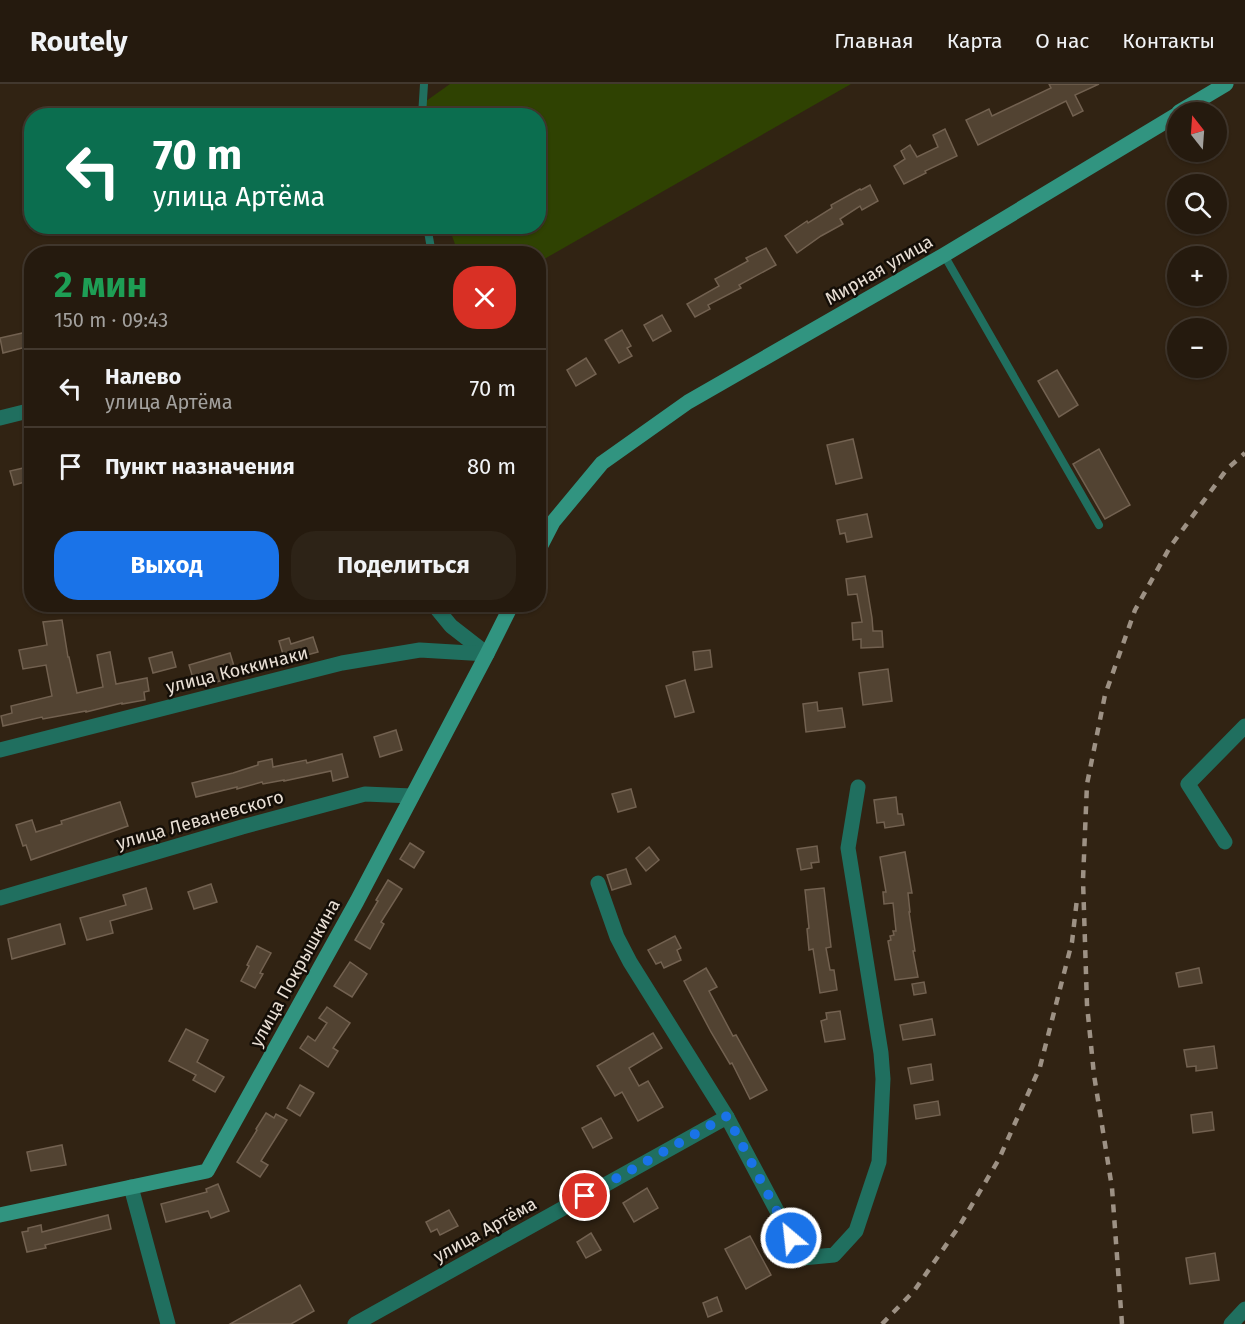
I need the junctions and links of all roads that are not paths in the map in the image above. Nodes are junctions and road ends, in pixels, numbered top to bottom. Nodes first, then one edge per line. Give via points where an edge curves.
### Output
1 (424, 84) edge
2 (1226, 84) edge
3 (1196, 102) edge
4 (422, 108) edge
5 (1167, 120) edge
6 (944, 255) junction
7 (24, 412) edge
8 (0, 418) edge
9 (546, 524) edge
10 (1099, 525) dead end
11 (549, 530) junction
12 (546, 536) edge
13 (440, 612) edge
14 (508, 612) edge
15 (487, 654) junction
16 (1245, 726) edge
17 (0, 750) edge
18 (858, 787) dead end
19 (412, 796) junction
20 (1225, 842) dead end
21 (598, 883) dead end
22 (0, 898) edge
23 (727, 1116) junction
24 (131, 1187) junction
25 (0, 1215) edge
26 (1245, 1309) edge
27 (168, 1324) edge
28 (356, 1324) edge
29 (1231, 1324) edge

1 - 4 lane
2 - 3 street, Мирная улица
5 - 6 street, Мирная улица
6 - 10 lane
6 - 11 street, Мирная улица via 688,402 602,463
7 - 8 street
9 - 11 lane
11 - 12 street
13 - 15 street
14 - 15 street, улица Покрышкина
15 - 17 street, улица Коккинаки via 420,650 342,663
15 - 19 street, улица Покрышкина
16 - 20 street via 1188,784
18 - 23 street via 848,848 881,1053 879,1162 856,1231 834,1255 802,1258
19 - 22 street, улица Леваневского via 365,794
19 - 24 street, улица Покрышкина via 207,1171
21 - 23 street via 630,962
23 - 28 street, улица Артёма
24 - 25 street, улица Покрышкина
24 - 27 street
26 - 29 street

